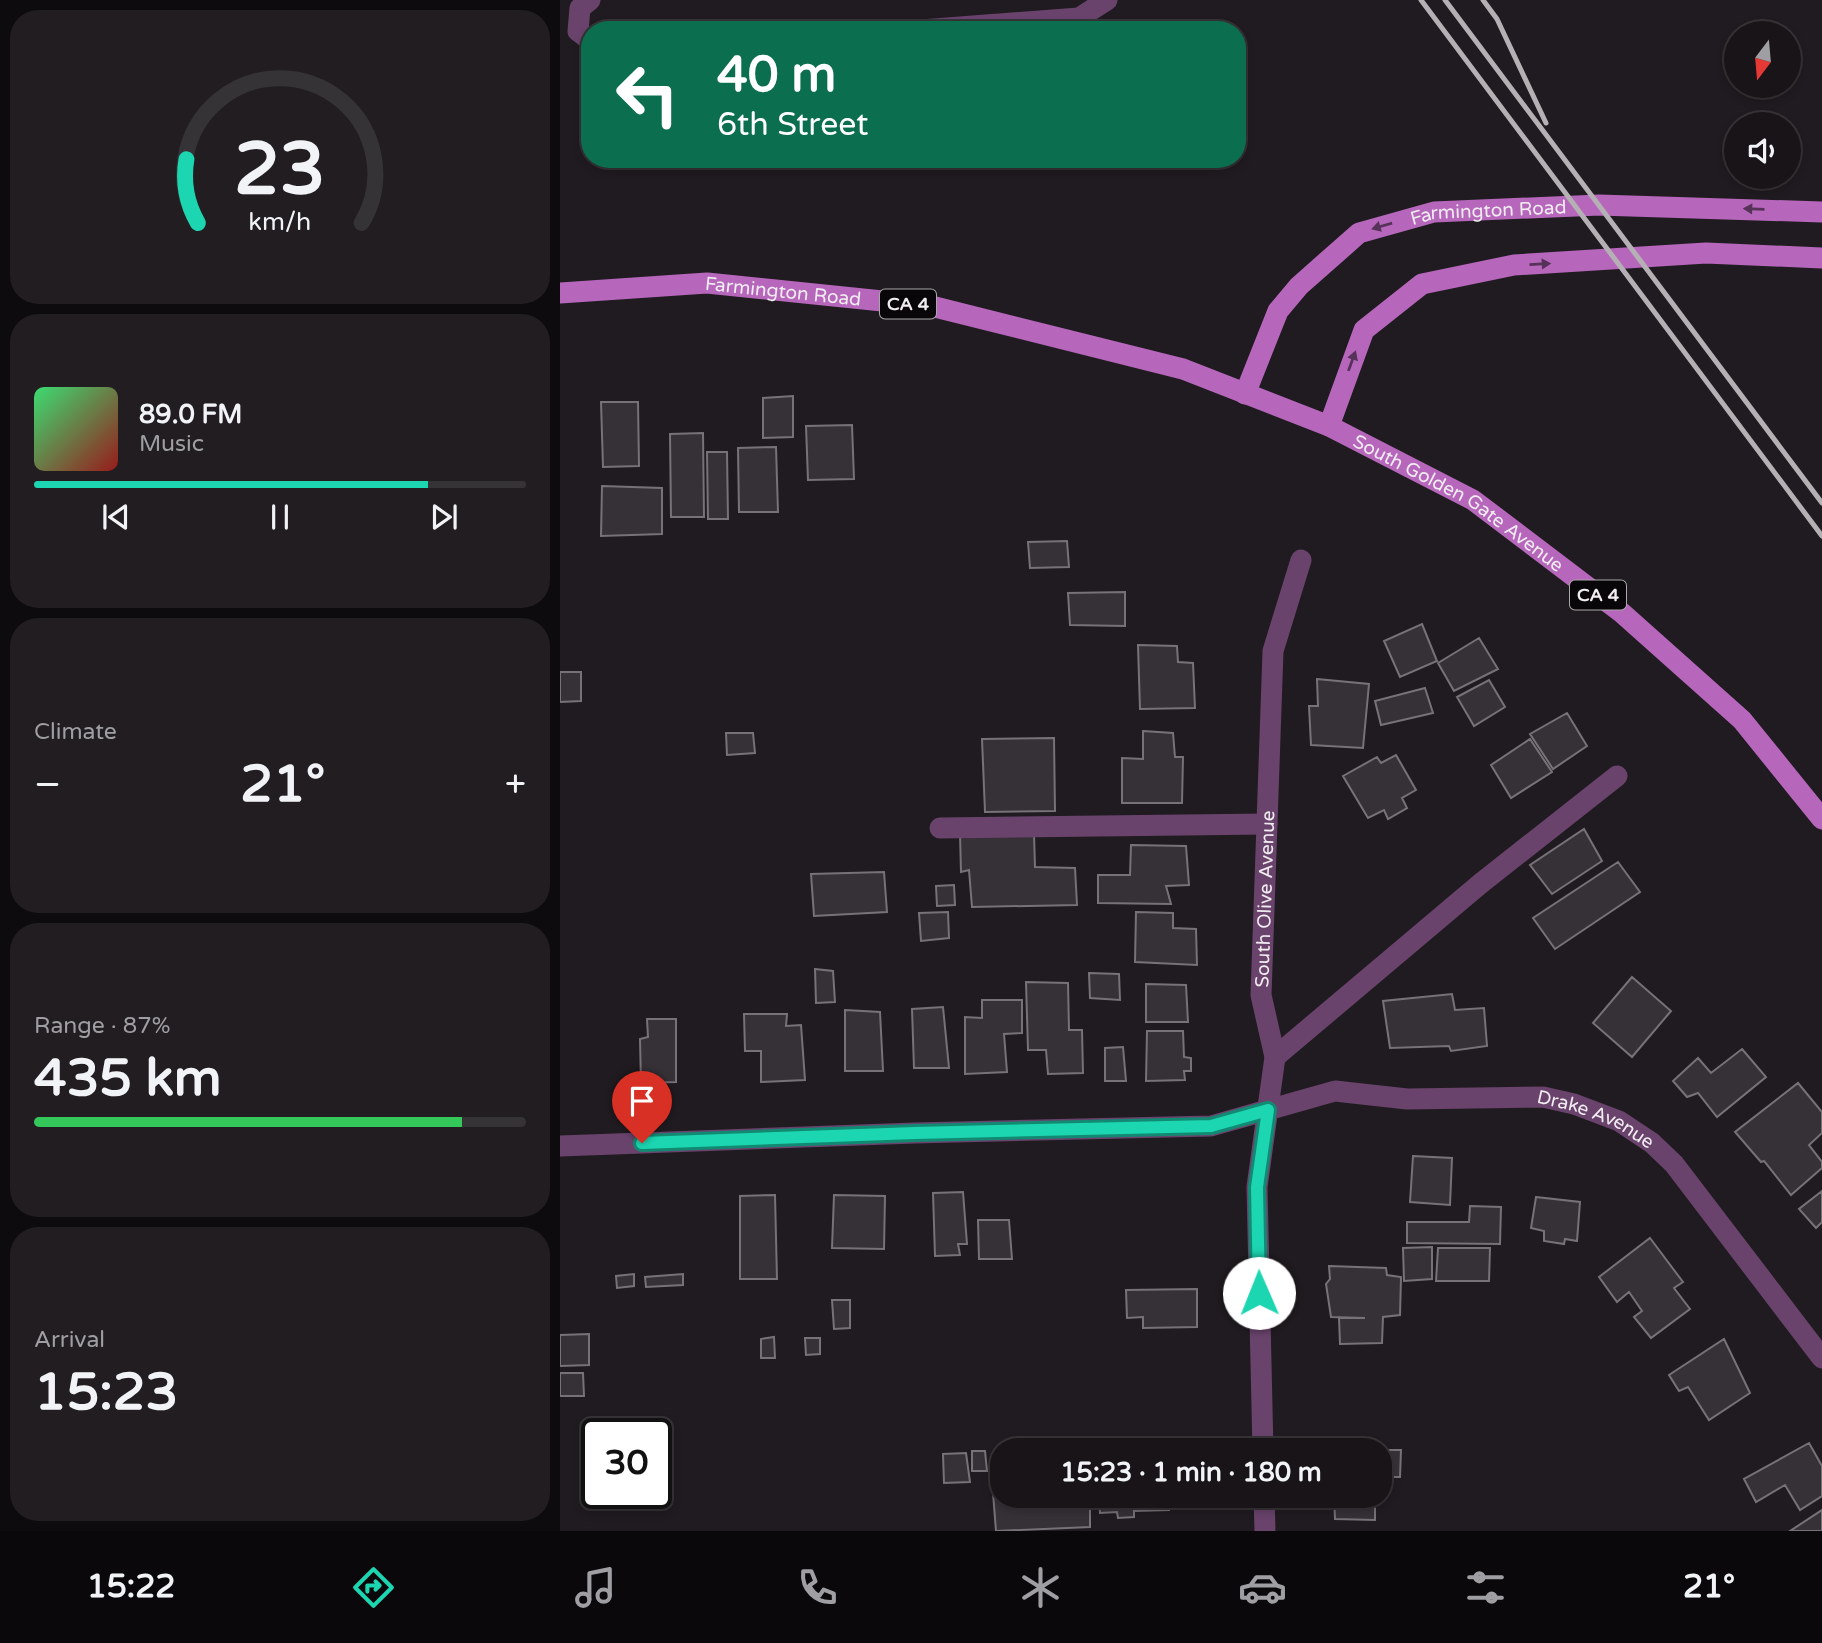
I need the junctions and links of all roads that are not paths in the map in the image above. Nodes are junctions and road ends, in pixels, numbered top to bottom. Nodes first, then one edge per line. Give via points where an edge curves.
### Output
1 (590, 0) edge
2 (1107, 0) edge
3 (1040, 21) edge
4 (581, 33) edge
5 (1822, 212) edge
6 (1822, 258) edge
7 (560, 293) edge
8 (1245, 394) junction
9 (1329, 426) junction
10 (1301, 560) dead end
11 (1616, 776) dead end
12 (1822, 819) edge
13 (1267, 824) junction
14 (940, 828) dead end
15 (1275, 1057) junction
16 (1268, 1110) junction
17 (560, 1146) edge
18 (1822, 1358) edge
19 (1263, 1438) edge
20 (1264, 1508) edge
21 (1265, 1531) edge

1 - 4 street via 580,8
2 - 3 street via 1079,18
5 -> 8 main road, Farmington Road via 1599,205 1434,212 1359,233 1278,311
9 -> 6 main road via 1364,330 1422,284 1514,265 1706,253
7 - 8 main road, Farmington Road / CA 4 via 707,283 931,306 1183,369
8 - 9 main road, Farmington Road / CA 4
9 - 12 main road, South Golden Gate Avenue / CA 4 via 1473,500 1622,613 1742,720
10 - 13 street, South Olive Avenue via 1273,651
11 - 15 street
13 - 14 street
13 - 15 street, South Olive Avenue via 1261,995
15 - 16 street, South Olive Avenue
16 - 17 street, Drake Avenue via 1211,1126
16 - 18 street, Drake Avenue via 1335,1091 1407,1099 1543,1097 1619,1121 1652,1143 1690,1182
16 - 19 street, South Olive Avenue via 1257,1187
20 - 21 street

